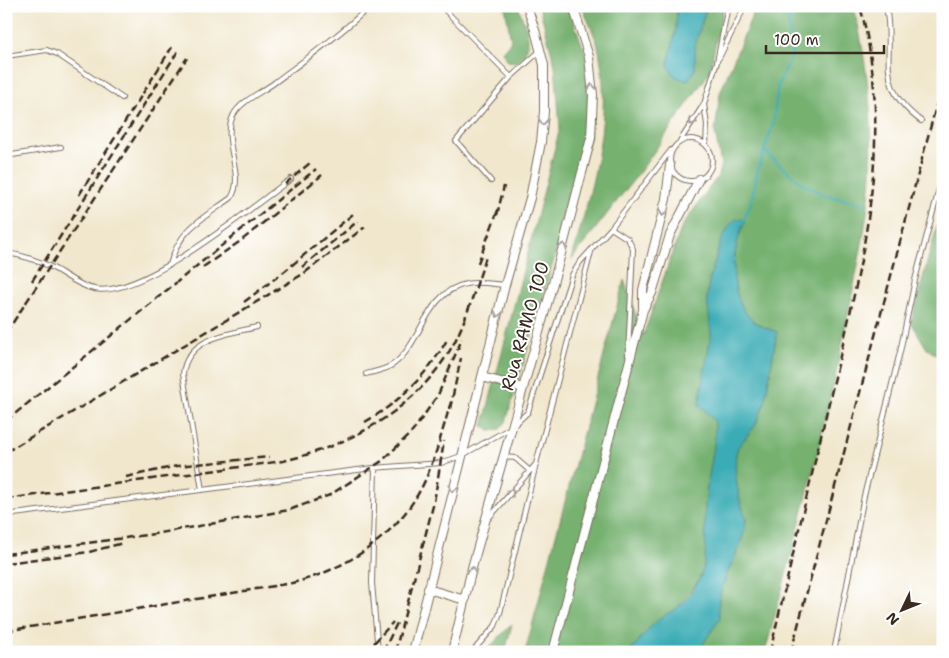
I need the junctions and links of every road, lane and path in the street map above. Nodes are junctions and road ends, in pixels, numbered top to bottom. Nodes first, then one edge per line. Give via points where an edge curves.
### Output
1 (370, 6) edge
2 (441, 6) edge
3 (527, 6) edge
4 (573, 6) edge
5 (728, 6) edge
6 (745, 6) edge
7 (886, 6) edge
8 (540, 51) junction
9 (6, 56) edge
10 (717, 62) junction
11 (510, 77) junction
12 (122, 98) dead end
13 (704, 104) junction
14 (921, 121) dead end
15 (680, 141) junction
16 (706, 145) junction
17 (61, 147) dead end
18 (674, 147) junction
19 (6, 156) edge
20 (670, 165) junction
21 (943, 174) edge
22 (291, 179) dead end
23 (699, 179) junction
24 (491, 181) dead end
25 (611, 228) junction
26 (592, 248) junction
27 (6, 253) edge
28 (170, 265) junction
29 (505, 285) junction
30 (643, 310) junction
31 (257, 327) dead end
32 (628, 362) junction
33 (366, 374) dead end
34 (482, 378) junction
35 (523, 388) junction
36 (512, 427) junction
37 (462, 456) junction
38 (504, 456) junction
39 (536, 464) junction
40 (375, 468) junction
41 (530, 470) junction
42 (202, 490) junction
43 (6, 515) edge
44 (487, 521) junction
45 (428, 589) junction
46 (464, 600) junction
47 (378, 652) edge
48 (414, 652) edge
49 (452, 652) edge
50 (472, 652) edge
51 (553, 652) edge
52 (834, 652) edge

1 - 28 lane via 236,110 230,122 235,192 182,236 174,247
2 - 11 lane
3 - 8 street, Rua RAMO 100
35 -> 4 street, Rua RAMO 100 via 591,138 593,94 589,57
5 - 10 lane
6 - 10 lane
7 - 14 lane via 890,80 900,102
8 - 11 lane
8 -> 29 street, Rua RAMO 100 via 544,65 541,142 530,198
9 - 12 lane via 47,50
10 - 13 lane
11 - 24 lane via 456,141
13 -> 15 lane
13 - 16 lane
15 - 16 lane via 694,138
15 - 18 lane
16 - 23 lane via 712,160 711,168
17 - 19 lane
18 - 20 lane
18 - 25 lane
20 - 23 lane via 682,179
20 -> 30 street via 666,199 644,290
21 - 52 lane via 864,496
22 - 28 lane
23 - 30 street via 670,235 652,293
25 - 26 lane
25 - 32 lane via 628,239 632,249
26 - 36 lane via 572,275 532,402 523,419
26 - 39 lane
27 - 28 lane via 20,255 92,288 106,290 132,284
29 - 33 lane via 478,283 455,287 437,301 399,360
29 -> 34 street, Rua RAMO 100
30 - 32 street
31 - 42 lane via 224,334 198,346 184,363 183,374
32 - 51 street
34 - 35 street
34 - 37 street, Rua RAMO 100
35 - 36 street, Rua RAMO 100
36 - 37 lane
36 - 38 street, Rua RAMO 100
37 - 40 lane via 441,464
37 -> 45 street, Rua RAMO 100
38 - 41 lane via 515,458
38 - 44 street, Rua RAMO 100
39 - 41 lane
39 - 50 lane via 500,613 486,638
40 - 42 lane
40 - 47 lane via 372,583
44 -> 41 lane
42 - 43 lane
46 -> 44 street, Rua RAMO 100
45 - 46 street
45 - 48 street, Rua RAMO 100
46 - 49 street, Rua RAMO 100

